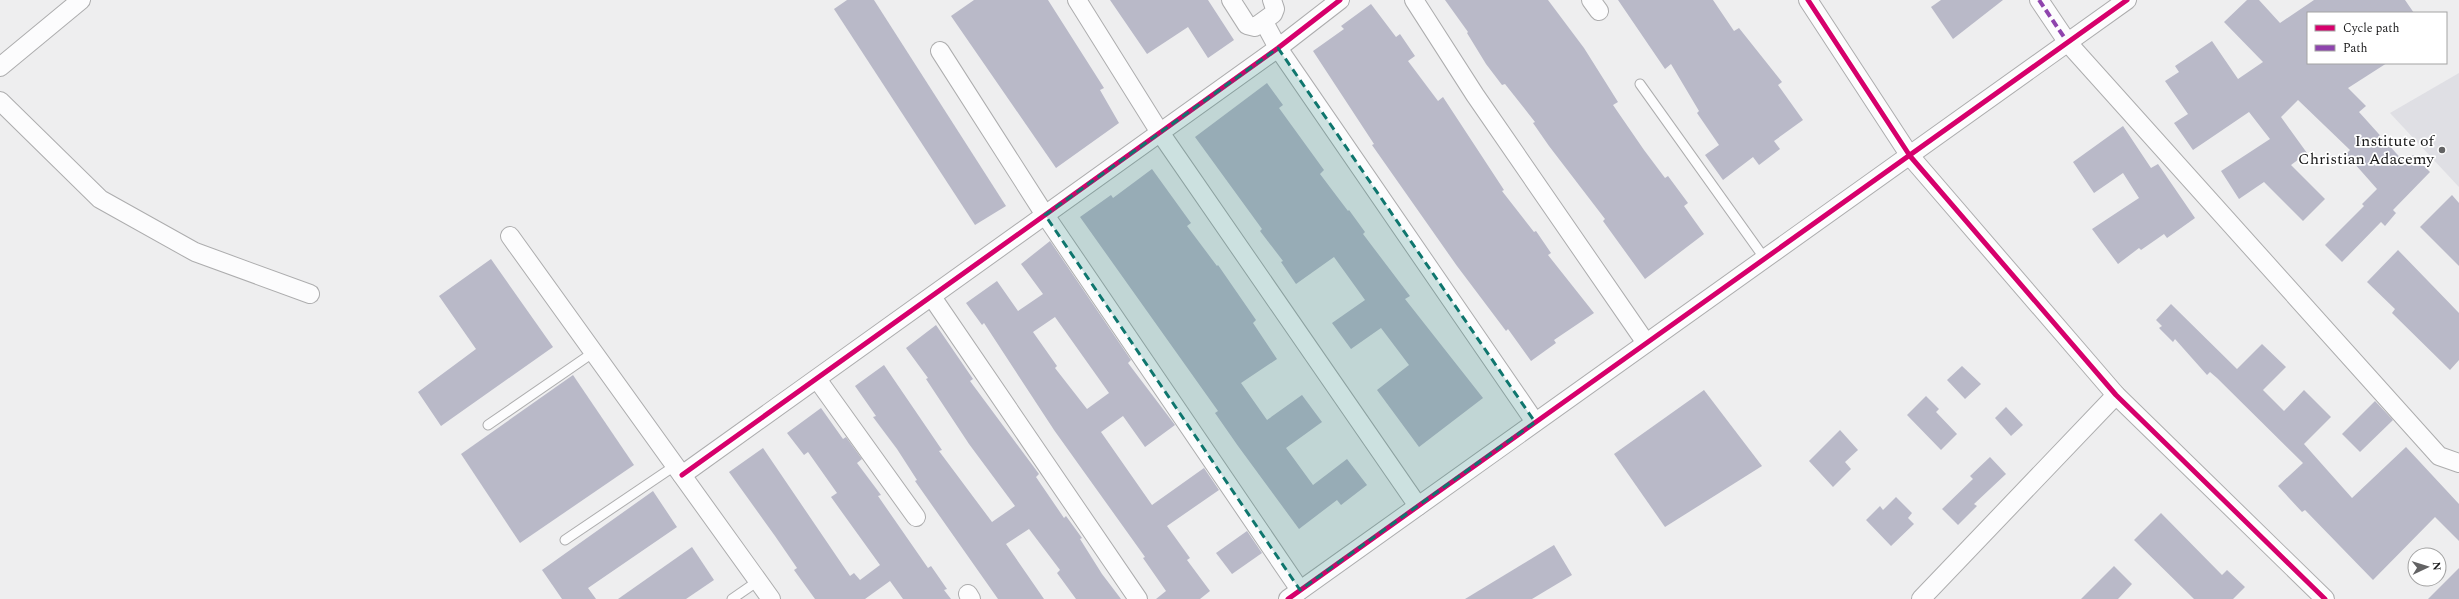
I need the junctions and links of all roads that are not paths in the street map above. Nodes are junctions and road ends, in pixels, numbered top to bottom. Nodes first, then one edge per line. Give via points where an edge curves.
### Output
1 (80, 0) edge
2 (1078, 0) edge
3 (1231, 0) edge
4 (1272, 0) edge
5 (1340, 0) edge
6 (1414, 0) edge
7 (1808, 0) edge
8 (2039, 0) edge
9 (2127, 0) edge
10 (1264, 22) junction
11 (2068, 42) junction
12 (1278, 48) junction
13 (940, 51) dead end
14 (0, 67) edge
15 (1640, 84) dead end
16 (0, 101) edge
17 (1159, 131) junction
18 (1910, 156) junction
19 (1045, 215) junction
20 (510, 236) dead end
21 (1765, 259) junction
22 (310, 294) dead end
23 (932, 297) junction
24 (1646, 343) junction
25 (594, 352) junction
26 (817, 378) junction
27 (2116, 395) junction
28 (1535, 422) junction
29 (488, 425) dead end
30 (2459, 463) edge
31 (679, 470) junction
32 (1418, 506) junction
33 (916, 517) dead end
34 (565, 540) dead end
35 (758, 581) junction
36 (1294, 595) edge
37 (732, 599) edge
38 (771, 599) edge
39 (1138, 599) edge
40 (1920, 599) edge
41 (2325, 599) edge

1 - 14 street
2 - 17 street
3 - 10 street via 1247,25 1255,27
4 - 10 street via 1275,9
5 - 12 street
6 - 24 street via 1475,95
7 - 18 street
8 - 11 street
9 - 11 street
10 - 12 street
11 - 18 street
11 - 30 street via 2439,456
12 - 17 street
12 - 28 street
13 - 19 street
15 - 21 lane
16 - 22 street via 100,199 195,252
17 - 19 street
17 - 32 street
18 - 21 street
18 - 27 street
19 - 23 street
19 - 36 street
20 - 25 street
21 - 24 street
23 - 26 street
23 - 39 street
24 - 28 street
25 - 29 lane
25 - 31 street
26 - 31 street
26 - 33 street
27 - 40 street
27 - 41 street
28 - 32 street
31 - 34 lane
31 - 35 street
32 - 36 street
35 - 37 lane
35 - 38 street

